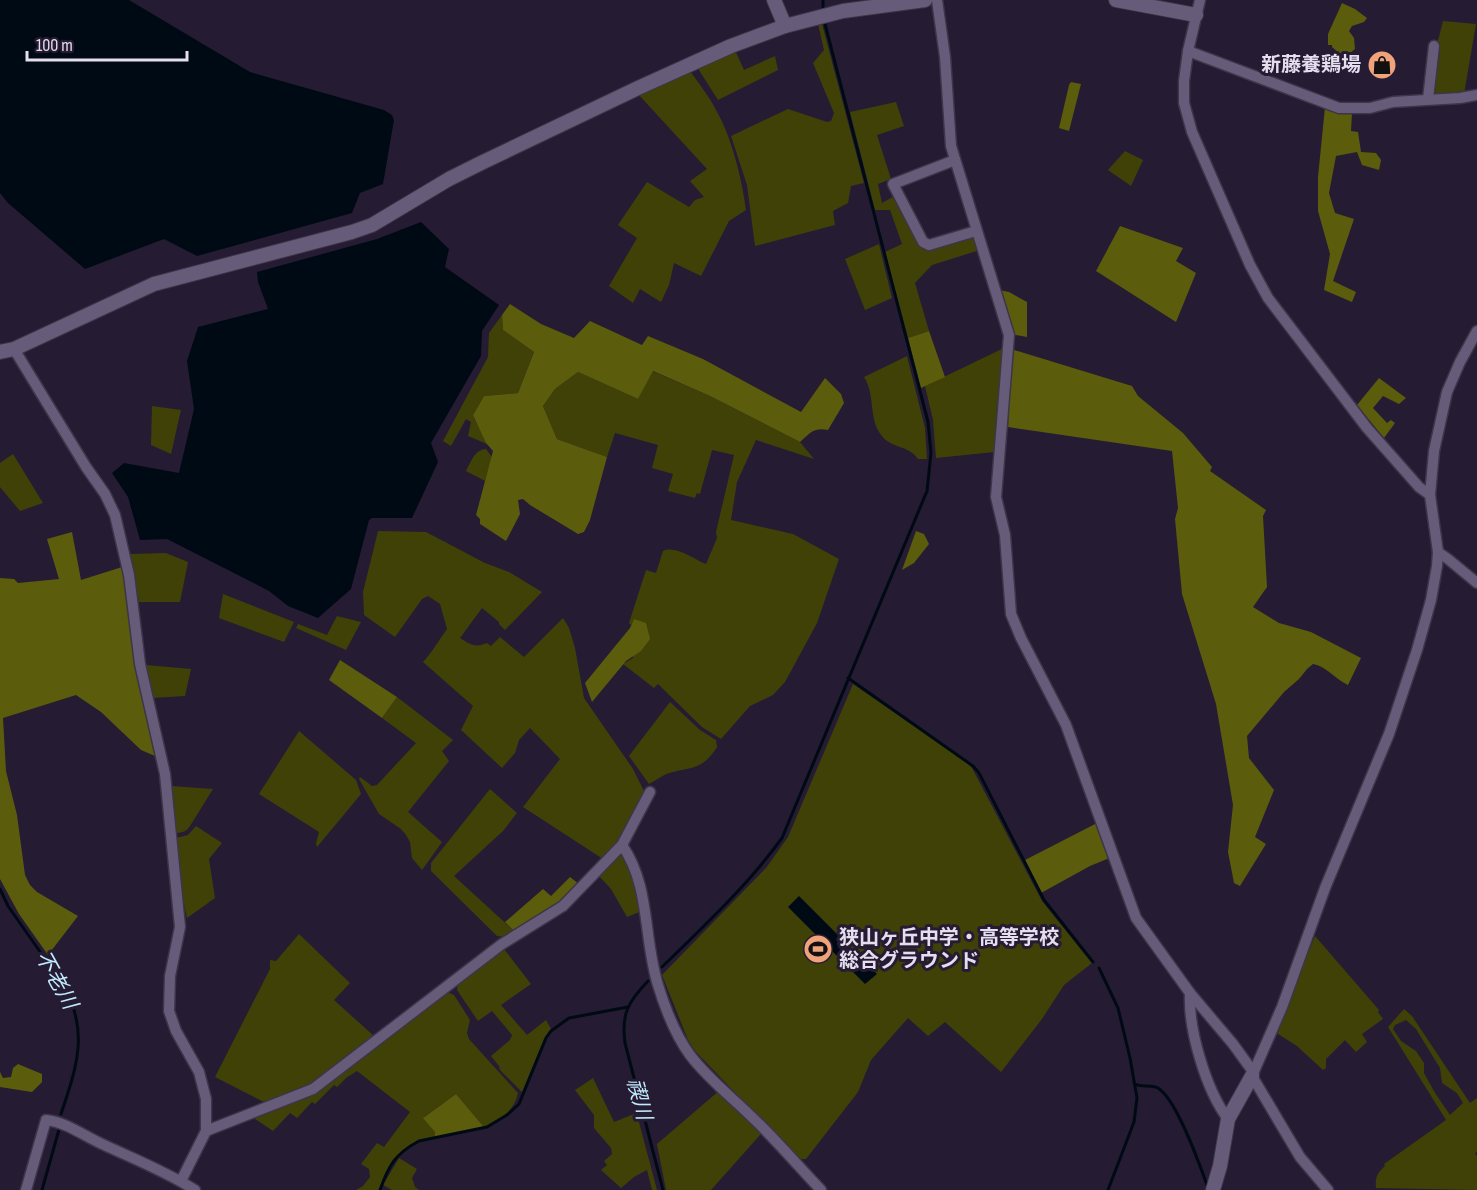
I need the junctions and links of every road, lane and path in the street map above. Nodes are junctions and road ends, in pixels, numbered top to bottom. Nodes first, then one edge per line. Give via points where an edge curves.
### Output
1 (774, 0) edge
2 (925, 0) edge
3 (937, 0) edge
4 (1116, 0) edge
5 (1200, 0) edge
6 (1196, 15) junction
7 (785, 26) junction
8 (1434, 46) dead end
9 (1188, 51) junction
10 (1477, 95) edge
11 (1428, 99) junction
12 (955, 160) junction
13 (976, 231) junction
14 (1477, 330) edge
15 (7, 350) edge
16 (1430, 495) junction
17 (1438, 552) junction
18 (1477, 583) edge
19 (650, 792) dead end
20 (622, 845) junction
21 (1190, 993) junction
22 (1253, 1074) junction
23 (1228, 1119) junction
24 (206, 1131) junction
25 (181, 1181) junction
26 (26, 1190) edge
27 (195, 1190) edge
28 (821, 1190) edge
29 (1213, 1190) edge
30 (1328, 1190) edge

1 - 7 street
2 - 7 street via 859,8
3 - 12 street
4 - 6 street
5 - 6 street
6 - 9 street
7 - 15 street via 712,54 536,136 449,179 372,225 154,284
8 - 11 street
9 - 11 street via 1339,108 1370,108
9 - 16 street via 1184,81 1186,116 1250,265 1268,298 1367,428
10 - 11 street
12 - 13 street
12 - 13 street via 893,184 923,242 929,245
13 - 21 street via 1009,335 996,497 1005,535 1011,614 1066,724 1136,918
14 - 16 street via 1447,392 1434,451
15 - 24 street via 105,494 121,535 140,663 165,774 180,927 170,976 170,1011 204,1085
16 - 17 street
17 - 18 street
17 - 22 street via 1431,600 1389,734
19 - 20 street
20 - 24 street via 563,906 502,944 324,1082
20 - 28 street via 642,887 658,986 685,1048
21 - 22 street
21 - 23 street via 1192,1024 1205,1073
22 - 23 street
22 - 30 street via 1300,1157
23 - 29 street
24 - 25 street
25 - 26 street via 46,1120
25 - 27 street

